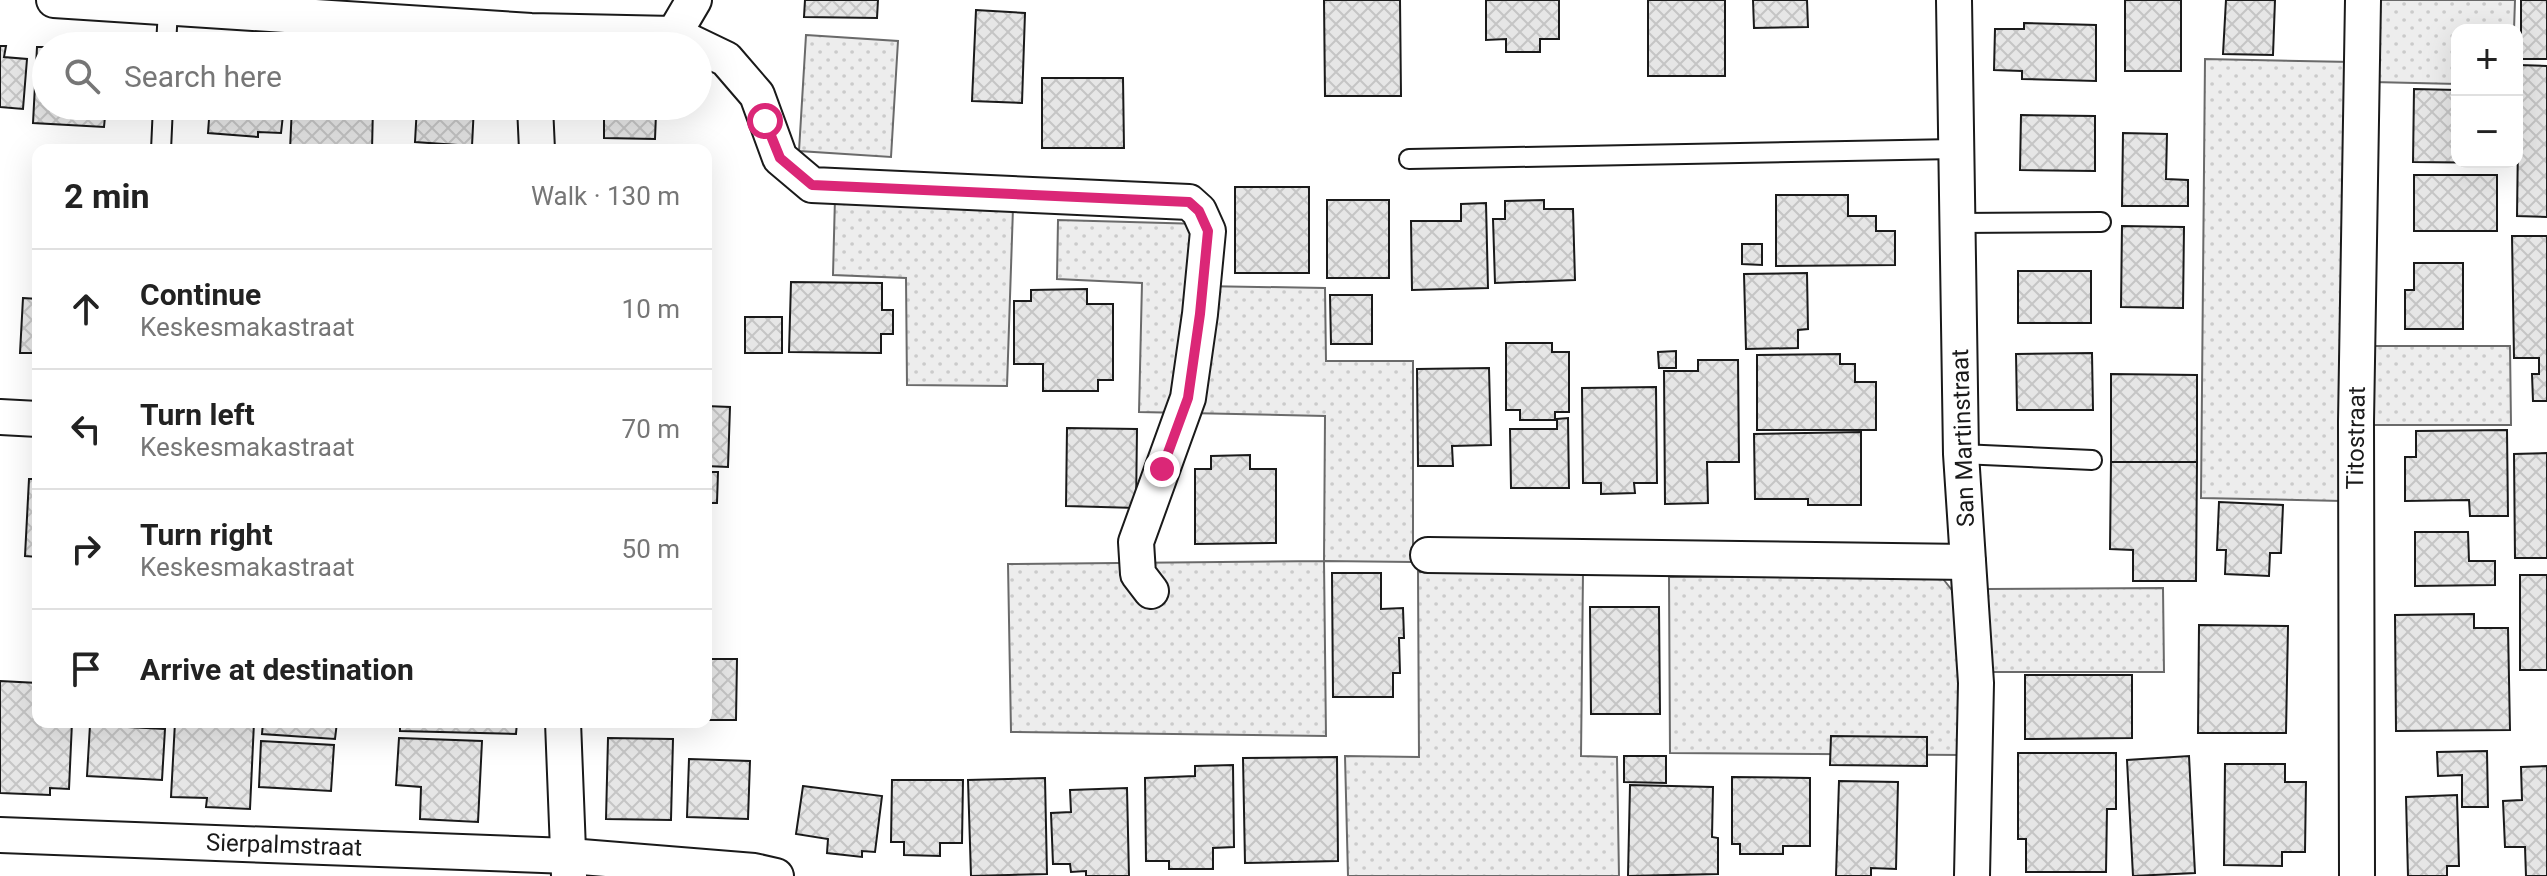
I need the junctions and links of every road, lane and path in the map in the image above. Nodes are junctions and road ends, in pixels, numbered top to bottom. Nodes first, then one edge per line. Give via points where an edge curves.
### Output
1 (54, 0) edge
2 (694, 0) edge
3 (1954, 0) edge
4 (2363, 0) edge
5 (126, 3) edge
6 (168, 9) junction
7 (167, 32) edge
8 (456, 32) edge
9 (675, 32) edge
10 (712, 52) edge
11 (162, 120) edge
12 (536, 120) edge
13 (161, 144) edge
14 (537, 144) edge
15 (1956, 149) junction
16 (1409, 159) dead end
17 (2101, 222) dead end
18 (1958, 223) junction
19 (0, 417) edge
20 (32, 419) edge
21 (1961, 454) junction
22 (2092, 460) dead end
23 (1428, 555) dead end
24 (1968, 562) junction
25 (1151, 591) dead end
26 (563, 728) edge
27 (0, 835) edge
28 (569, 866) edge
29 (776, 876) edge
30 (1972, 876) edge
31 (2357, 876) edge

1 - 5 street
2 - 9 street
3 - 15 street, San Martinstraat
4 - 31 street, Titostraat via 2356,422
5 - 6 street
6 - 7 lane
6 - 8 street
10 - 25 street via 726,59 757,95 780,158 812,185 1189,202 1199,211 1208,231 1188,398 1136,542 1138,574
11 - 13 lane
12 - 14 street
15 - 16 lane
15 - 18 street, San Martinstraat
17 - 18 lane
18 - 21 street, San Martinstraat
19 - 20 street
21 - 22 lane
21 - 24 street, San Martinstraat
23 - 24 street
24 - 30 street, San Martinstraat via 1976,683
26 - 28 street
27 - 28 street, Sierpalmstraat
28 - 29 street, Sierpalmstraat

